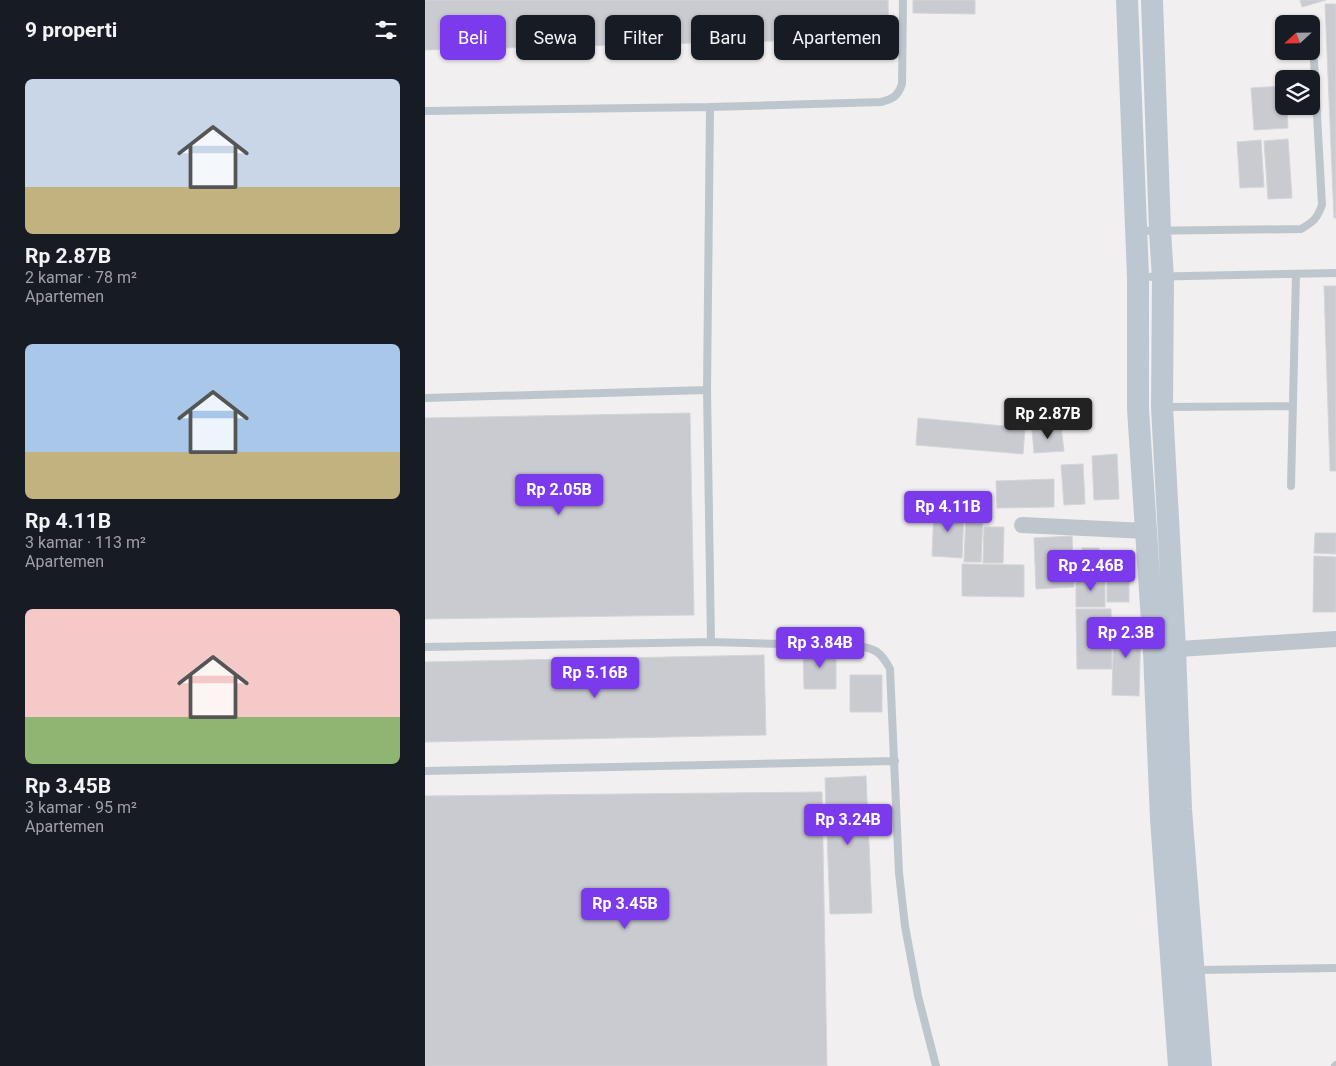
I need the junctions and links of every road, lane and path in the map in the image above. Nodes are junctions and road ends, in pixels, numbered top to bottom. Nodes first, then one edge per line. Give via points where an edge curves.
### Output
1 (903, 0) edge
2 (1127, 0) edge
3 (1151, 0) edge
4 (1314, 61) dead end
5 (710, 107) junction
6 (425, 111) edge
7 (1135, 231) junction
8 (1160, 231) junction
9 (1336, 273) edge
10 (1296, 274) junction
11 (1138, 277) junction
12 (1163, 278) junction
13 (707, 390) junction
14 (425, 398) edge
15 (1292, 406) junction
16 (1163, 407) junction
17 (1291, 486) dead end
18 (1022, 525) dead end
19 (1146, 531) junction
20 (1336, 639) edge
21 (711, 642) junction
22 (425, 647) edge
23 (1164, 650) junction
24 (895, 761) junction
25 (425, 771) edge
26 (1336, 968) edge
27 (1183, 969) junction
28 (936, 1066) edge
29 (1179, 1066) edge
30 (1201, 1066) edge

1 - 5 lane via 902,84 892,99 881,102
2 - 7 street
3 - 8 street
4 - 8 lane via 1322,205 1318,216 1301,230
5 - 6 lane
5 - 13 lane
7 - 8 lane
7 - 11 street
8 - 12 street
9 - 10 lane
10 - 12 lane
10 - 15 lane
11 - 12 lane
11 - 19 street via 1138,409
12 - 16 street
13 - 14 lane
13 - 21 lane
15 - 16 lane
15 - 17 lane
16 - 23 street
18 - 19 street
19 - 23 street
20 - 23 street
21 - 22 lane
21 - 24 lane via 871,648 883,656 890,668
23 - 27 street via 1181,809
24 - 25 lane
24 - 28 lane via 899,873 905,926
26 - 27 lane
27 - 29 street
27 - 30 street

